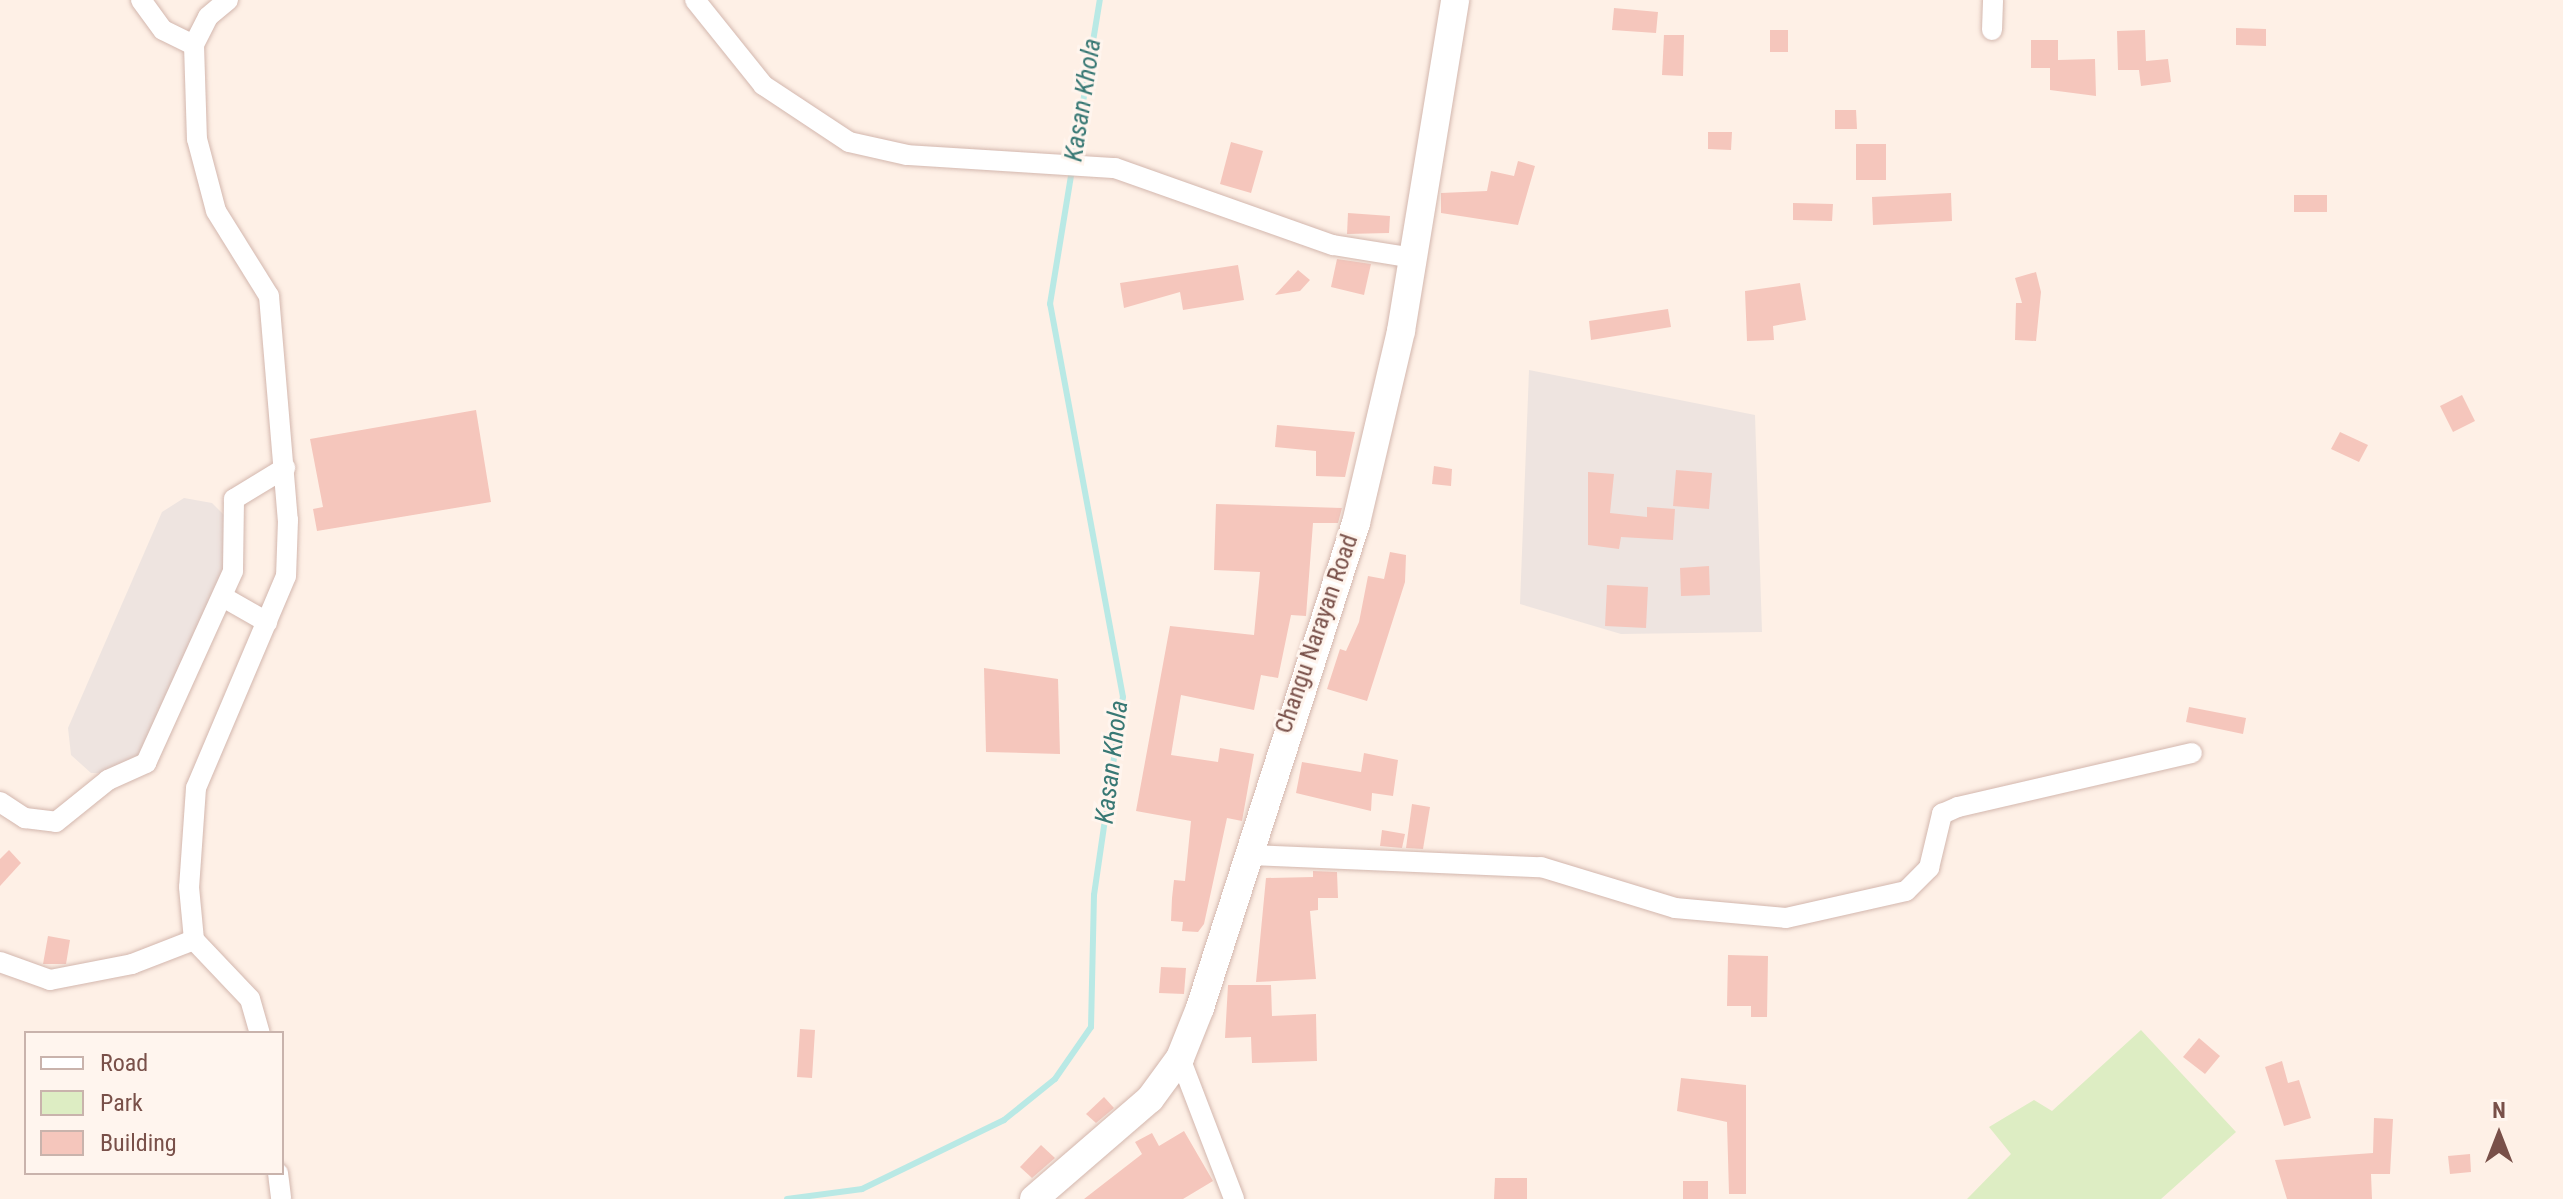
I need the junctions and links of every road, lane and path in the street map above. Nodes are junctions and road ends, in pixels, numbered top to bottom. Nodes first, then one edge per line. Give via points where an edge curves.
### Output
1 (141, 0) edge
2 (228, 0) edge
3 (695, 0) edge
4 (1455, 0) edge
5 (1993, 0) edge
6 (1992, 30) dead end
7 (194, 45) junction
8 (1408, 257) junction
9 (285, 468) junction
10 (223, 597) junction
11 (267, 622) junction
12 (2192, 753) dead end
13 (0, 802) edge
14 (1249, 855) junction
15 (194, 940) junction
16 (0, 962) edge
17 (259, 1031) edge
18 (1180, 1058) junction
19 (278, 1175) edge
20 (281, 1199) edge
21 (1034, 1199) edge
22 (1234, 1199) edge

1 - 7 street via 163,30
2 - 7 street via 208,17
3 - 8 street via 763,85 849,142 907,155 1115,168 1333,245
4 - 8 main road, Changu Narayan Road
5 - 6 street
7 - 9 street via 204,181 231,243 261,274 269,296
8 - 14 main road, Changu Narayan Road via 1401,331 1356,523
9 - 10 street via 234,499 236,548
9 - 11 street via 286,576
10 - 11 street
10 - 13 street via 138,772 108,780 56,822 25,818
11 - 15 street via 196,788 189,887
12 - 14 street via 1958,807 1942,814 1929,868 1906,891 1786,918 1675,908 1541,867
14 - 18 main road, Changu Narayan Road
15 - 16 street via 132,964 50,980
15 - 17 street via 250,999
18 - 21 main road, Changu Narayan Road via 1114,1135
18 - 22 street
19 - 20 street

